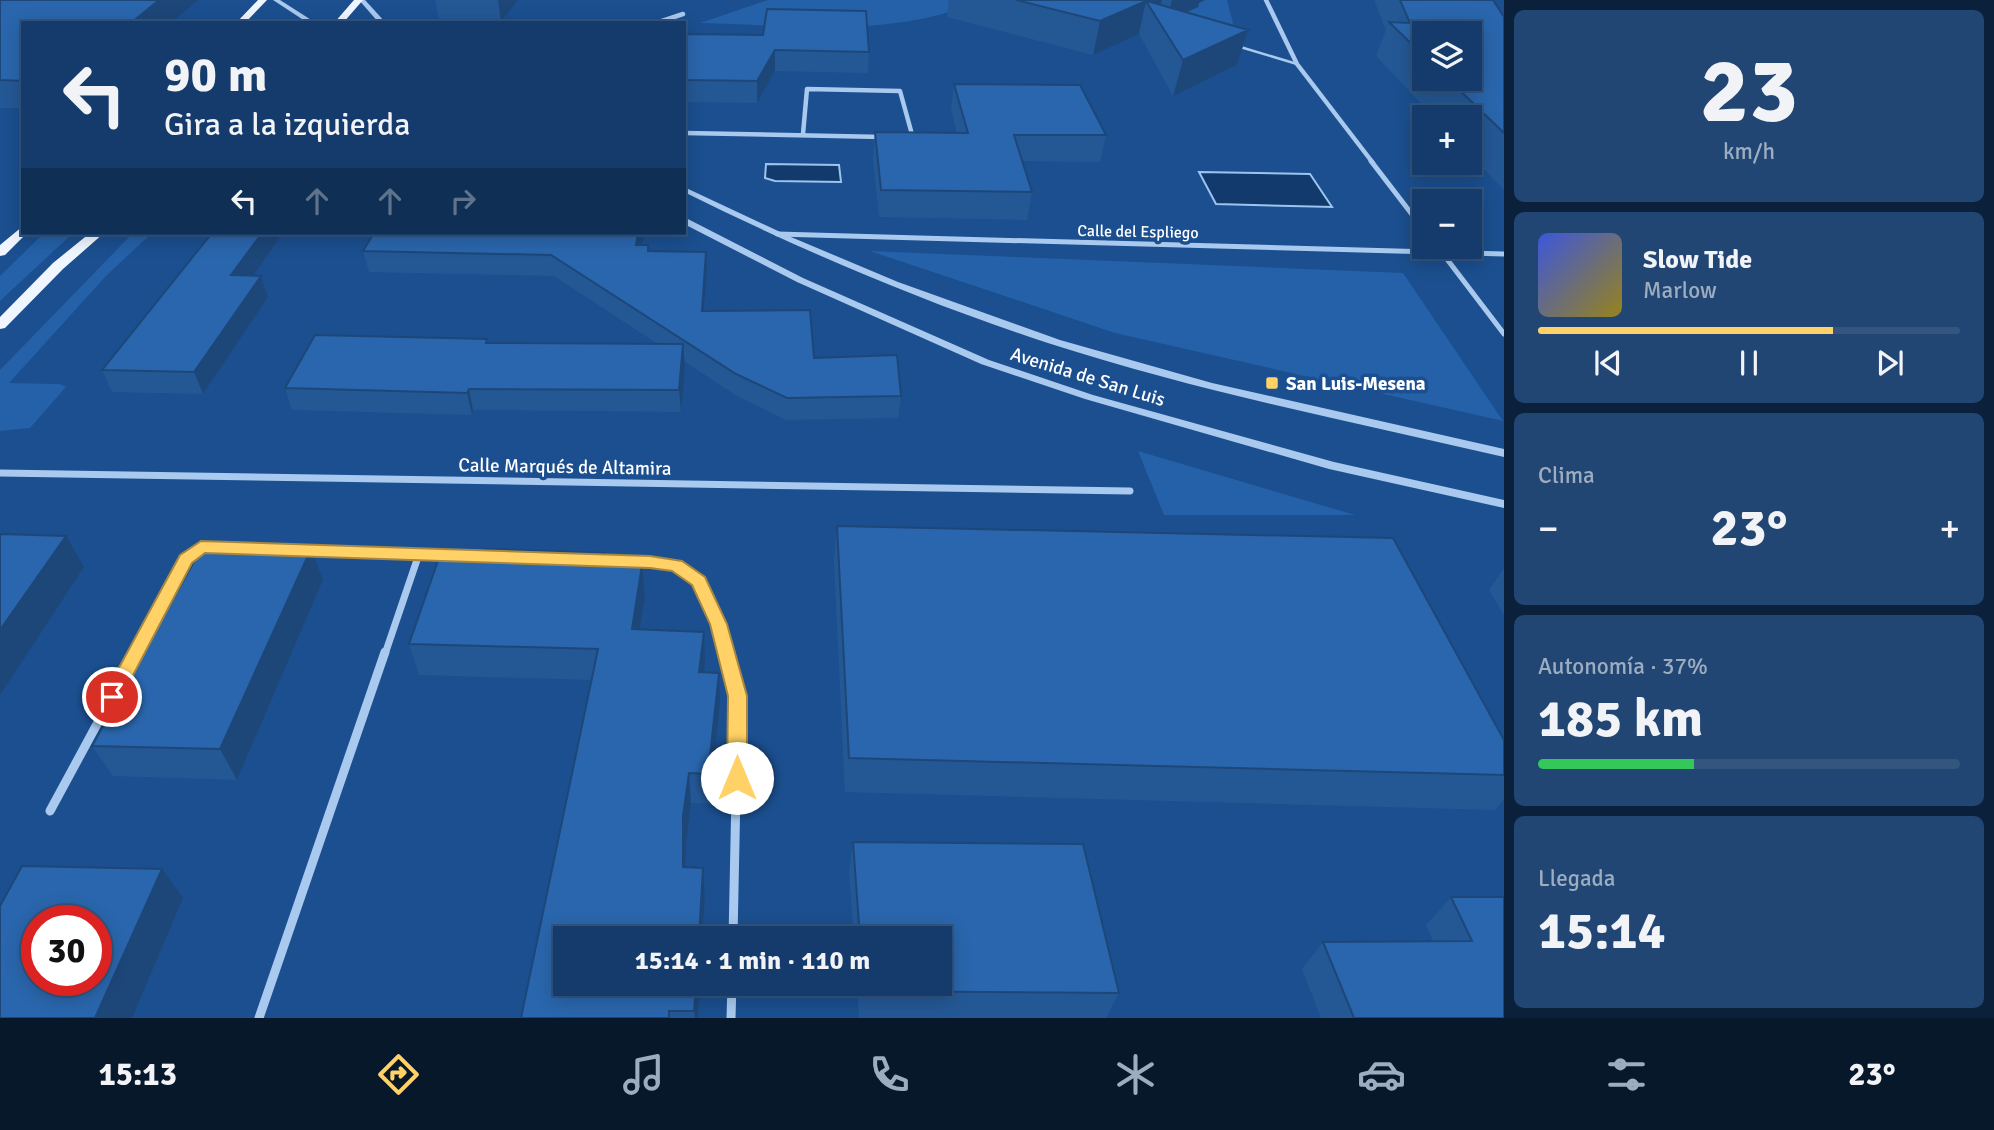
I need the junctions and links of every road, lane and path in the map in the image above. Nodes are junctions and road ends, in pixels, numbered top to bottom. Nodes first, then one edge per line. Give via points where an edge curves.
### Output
1 (263, 0) edge
2 (276, 0) edge
3 (360, 0) edge
4 (1266, 0) edge
5 (683, 14) dead end
6 (242, 21) edge
7 (310, 21) edge
8 (340, 21) edge
9 (381, 21) edge
10 (662, 21) edge
11 (1227, 43) edge
12 (1297, 64) junction
13 (686, 133) edge
14 (803, 134) junction
15 (885, 137) edge
16 (899, 138) edge
17 (686, 190) edge
18 (1412, 214) edge
19 (686, 221) edge
20 (21, 232) edge
21 (772, 233) junction
22 (96, 235) edge
23 (1412, 248) edge
24 (0, 252) edge
25 (1482, 252) edge
26 (1504, 254) edge
27 (1447, 259) edge
28 (0, 325) edge
29 (1504, 334) edge
30 (1504, 453) edge
31 (0, 473) edge
32 (1130, 491) dead end
33 (1504, 503) edge
34 (242, 548) edge
35 (296, 550) edge
36 (419, 554) junction
37 (500, 557) edge
38 (582, 559) edge
39 (50, 811) dead end
40 (733, 926) edge
41 (732, 996) edge
42 (259, 1018) edge
43 (731, 1018) edge

1 - 6 main road
2 - 7 street
3 - 8 main road
3 - 9 street
4 - 12 street
5 - 10 street
11 - 12 lane
12 - 18 street
13 - 14 street
14 - 15 street
14 - 16 street via 807,89 900,91 913,138
17 - 21 street, Avenida de San Luis
19 - 33 street, Avenida de San Luis via 800,280 985,362 1089,397 1333,466
20 - 24 main road
21 - 23 street, Calle del Espliego
21 - 30 street, Avenida de San Luis via 908,292 1112,360
22 - 28 main road
25 - 26 street, Calle del Espliego
27 - 29 street
31 - 32 street, Calle Marqués de Altamira
34 - 39 street via 201,547 186,559
35 - 36 street
36 - 37 street
36 - 42 street
38 - 40 street via 677,565 699,581 719,624 738,696
41 - 43 street

